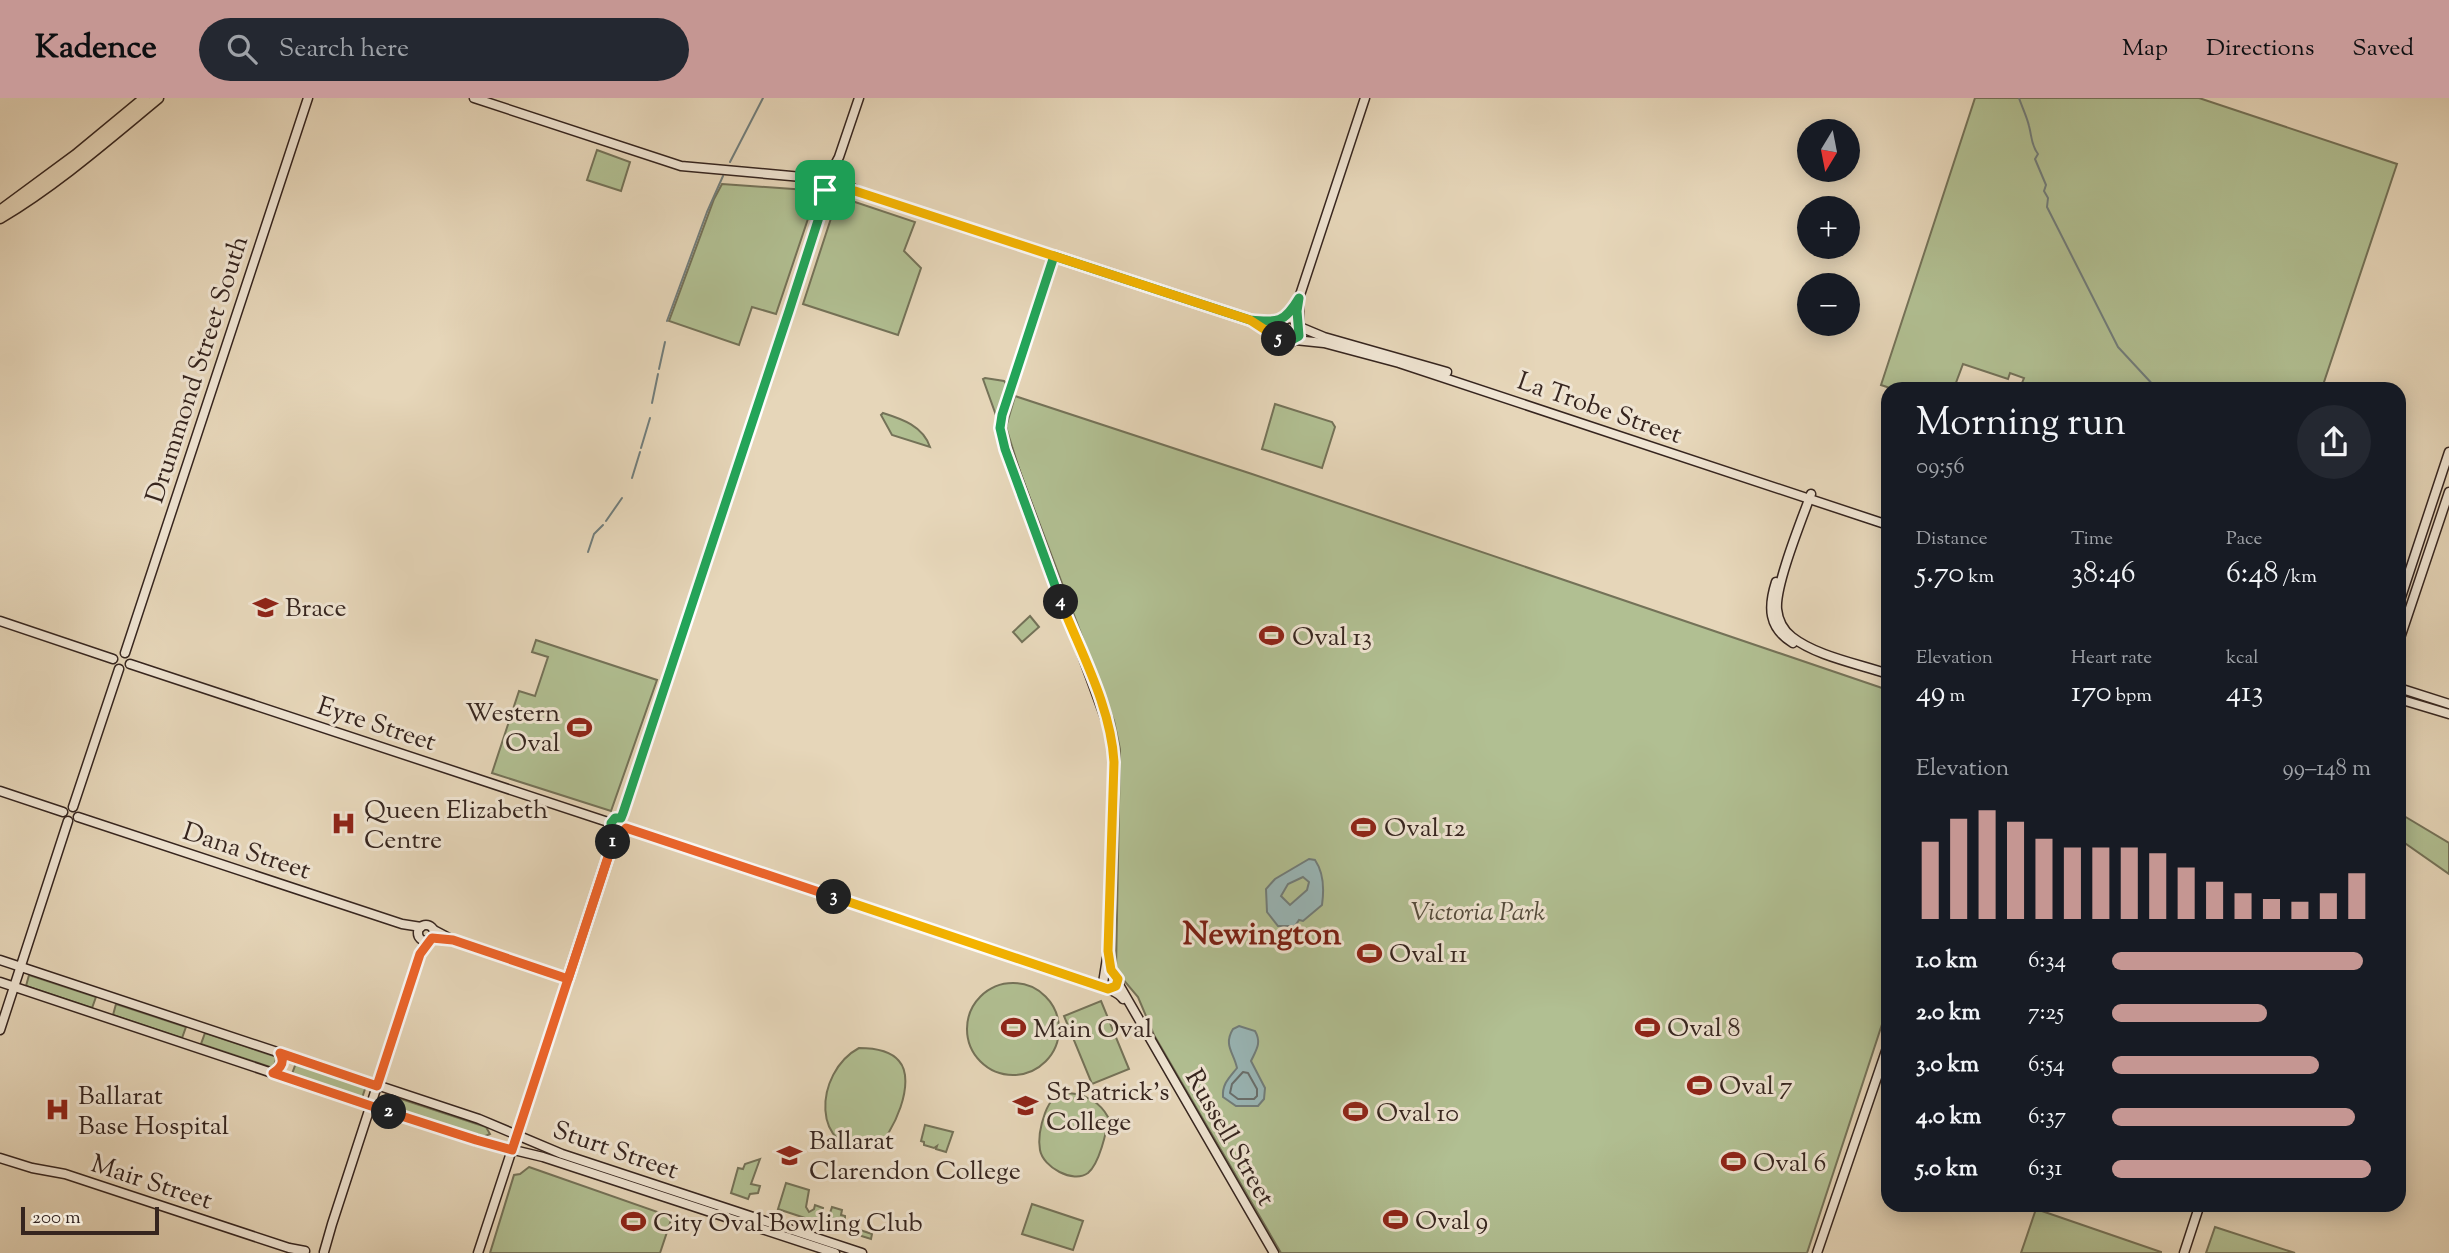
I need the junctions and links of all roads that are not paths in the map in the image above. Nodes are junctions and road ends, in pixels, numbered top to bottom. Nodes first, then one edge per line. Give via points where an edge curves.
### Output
1 (145, 98) edge
2 (158, 98) edge
3 (308, 98) edge
4 (474, 98) edge
5 (859, 98) edge
6 (1365, 98) edge
7 (831, 183) junction
8 (0, 211) edge
9 (0, 218) edge
10 (1054, 256) junction
11 (1299, 298) junction
12 (1250, 320) junction
13 (1281, 320) junction
14 (1299, 326) junction
15 (1276, 336) junction
16 (1295, 340) junction
17 (1620, 433) junction
18 (2449, 452) edge
19 (2449, 492) edge
20 (1808, 496) junction
21 (2434, 499) junction
22 (2445, 503) junction
23 (1881, 520) edge
24 (2406, 583) edge
25 (2415, 596) junction
26 (2406, 604) edge
27 (2406, 615) edge
28 (0, 621) edge
29 (125, 653) junction
30 (113, 659) junction
31 (130, 664) junction
32 (119, 669) junction
33 (1881, 672) edge
34 (2406, 690) edge
35 (2406, 701) edge
36 (2449, 704) edge
37 (2449, 714) edge
38 (0, 791) edge
39 (73, 807) junction
40 (64, 812) junction
41 (78, 817) junction
42 (621, 818) junction
43 (68, 821) junction
44 (611, 823) junction
45 (626, 828) junction
46 (616, 833) junction
47 (425, 934) junction
48 (1108, 951) junction
49 (0, 960) edge
50 (21, 967) junction
51 (1067, 974) junction
52 (1103, 976) junction
53 (1116, 978) junction
54 (568, 979) junction
55 (0, 982) edge
56 (14, 987) junction
57 (1107, 988) junction
58 (1128, 1002) junction
59 (0, 1030) edge
60 (280, 1053) junction
61 (293, 1058) junction
62 (1881, 1068) edge
63 (273, 1073) junction
64 (286, 1077) junction
65 (1881, 1078) edge
66 (377, 1086) junction
67 (371, 1106) junction
68 (490, 1124) junction
69 (516, 1135) junction
70 (1859, 1139) junction
71 (483, 1143) junction
72 (512, 1150) junction
73 (0, 1157) edge
74 (2197, 1212) edge
75 (299, 1251) edge
76 (322, 1251) edge
77 (478, 1253) edge
78 (835, 1253) edge
79 (862, 1253) edge
80 (1274, 1253) edge
81 (1817, 1253) edge
82 (1823, 1253) edge
83 (2183, 1253) edge

1 - 8 highway
2 - 9 highway
3 - 29 main road, Drummond Street South
4 - 7 main road via 681,166
5 - 7 main road
6 - 11 main road
7 - 10 main road
7 - 42 main road
10 - 12 main road
10 - 48 main road, Russell Street via 1000,430 1112,741
11 - 13 main road
11 - 14 main road
12 - 13 main road
12 - 15 main road
13 - 14 main road via 1292,318
13 - 15 main road
14 - 16 main road
14 - 17 main road, La Trobe Street
15 - 16 main road via 1284,342
16 - 17 main road, La Trobe Street via 1399,363
17 - 20 main road, La Trobe Street
18 - 21 main road
19 - 22 main road
20 - 23 main road, La Trobe Street
20 - 33 main road via 1772,596 1780,633 1788,640
21 - 22 main road
21 - 24 main road
22 - 25 main road
25 - 26 main road
25 - 27 main road
28 - 30 main road
29 - 30 main road
29 - 31 main road
30 - 32 main road
31 - 32 main road
31 - 44 main road, Eyre Street
32 - 39 main road
34 - 36 main road
35 - 37 main road
38 - 40 main road
39 - 40 main road
39 - 41 main road
40 - 43 main road
41 - 43 main road
41 - 47 main road, Dana Street
42 - 44 main road
42 - 45 main road
43 - 50 main road
44 - 46 main road
45 - 46 main road
45 - 51 main road
46 - 54 main road
47 - 54 main road, Dana Street
47 - 66 main road
48 - 52 main road, Russell Street
48 - 53 main road, Russell Street
49 - 50 main road, Sturt Street
50 - 56 main road
50 - 60 main road, Sturt Street
51 - 52 main road via 1089,979
51 - 57 main road
52 - 53 main road
52 - 57 main road
53 - 57 main road via 1115,988
53 - 58 main road, Russell Street
54 - 69 main road
55 - 56 main road, Sturt Street
56 - 59 main road
56 - 63 main road, Sturt Street
57 - 58 main road, Russell Street
58 - 80 main road, Russell Street
60 - 61 main road, Sturt Street
60 - 63 main road via 283,1062
61 - 64 main road via 286,1063
61 - 66 main road, Sturt Street
62 - 70 main road
63 - 64 main road, Sturt Street
64 - 67 main road, Sturt Street
65 - 70 main road
66 - 67 main road
66 - 68 main road, Sturt Street
67 - 71 main road, Sturt Street
67 - 76 main road
68 - 69 main road, Sturt Street
68 - 71 main road via 493,1135
69 - 72 main road
69 - 79 main road, Sturt Street
70 - 81 main road
70 - 82 main road
71 - 72 main road, Sturt Street
72 - 77 main road
72 - 78 main road, Sturt Street
73 - 75 main road, Mair Street
74 - 83 main road
75 - 76 main road

